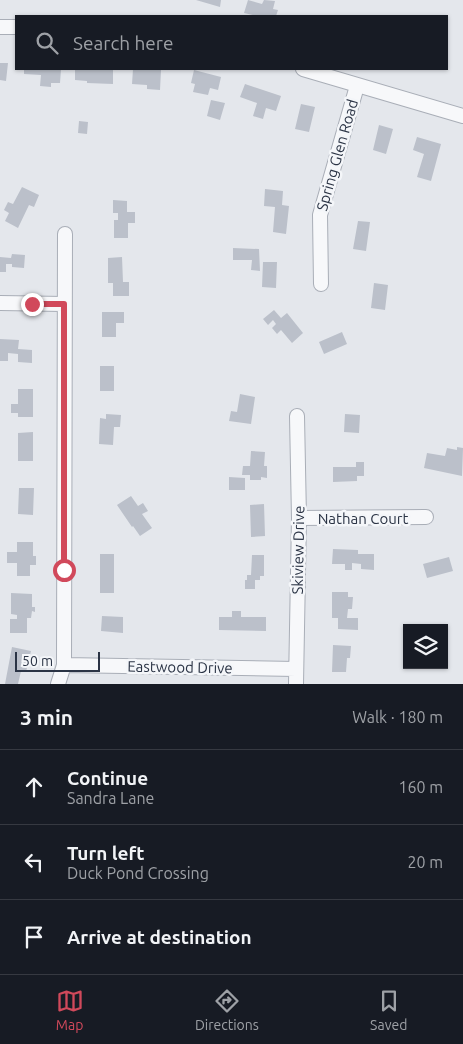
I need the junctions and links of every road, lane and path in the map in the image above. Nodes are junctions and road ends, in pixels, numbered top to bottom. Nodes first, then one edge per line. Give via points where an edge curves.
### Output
1 (0, 26) edge
2 (15, 27) edge
3 (306, 70) edge
4 (357, 86) junction
5 (462, 112) edge
6 (65, 234) dead end
7 (321, 284) dead end
8 (0, 303) edge
9 (64, 304) junction
10 (296, 416) dead end
11 (299, 518) junction
12 (426, 518) dead end
13 (64, 665) junction
14 (296, 669) junction
15 (58, 684) edge
16 (296, 684) edge

1 - 2 street
3 - 4 street
4 - 5 street
4 - 7 street, Spring Glen Road via 320,215
6 - 9 street
8 - 9 street
9 - 13 street
10 - 11 street, Skiview Drive
11 - 12 street, Nathan Court
11 - 14 street, Skiview Drive
13 - 14 street, Eastwood Drive
13 - 15 street
14 - 16 street, Skiview Drive

